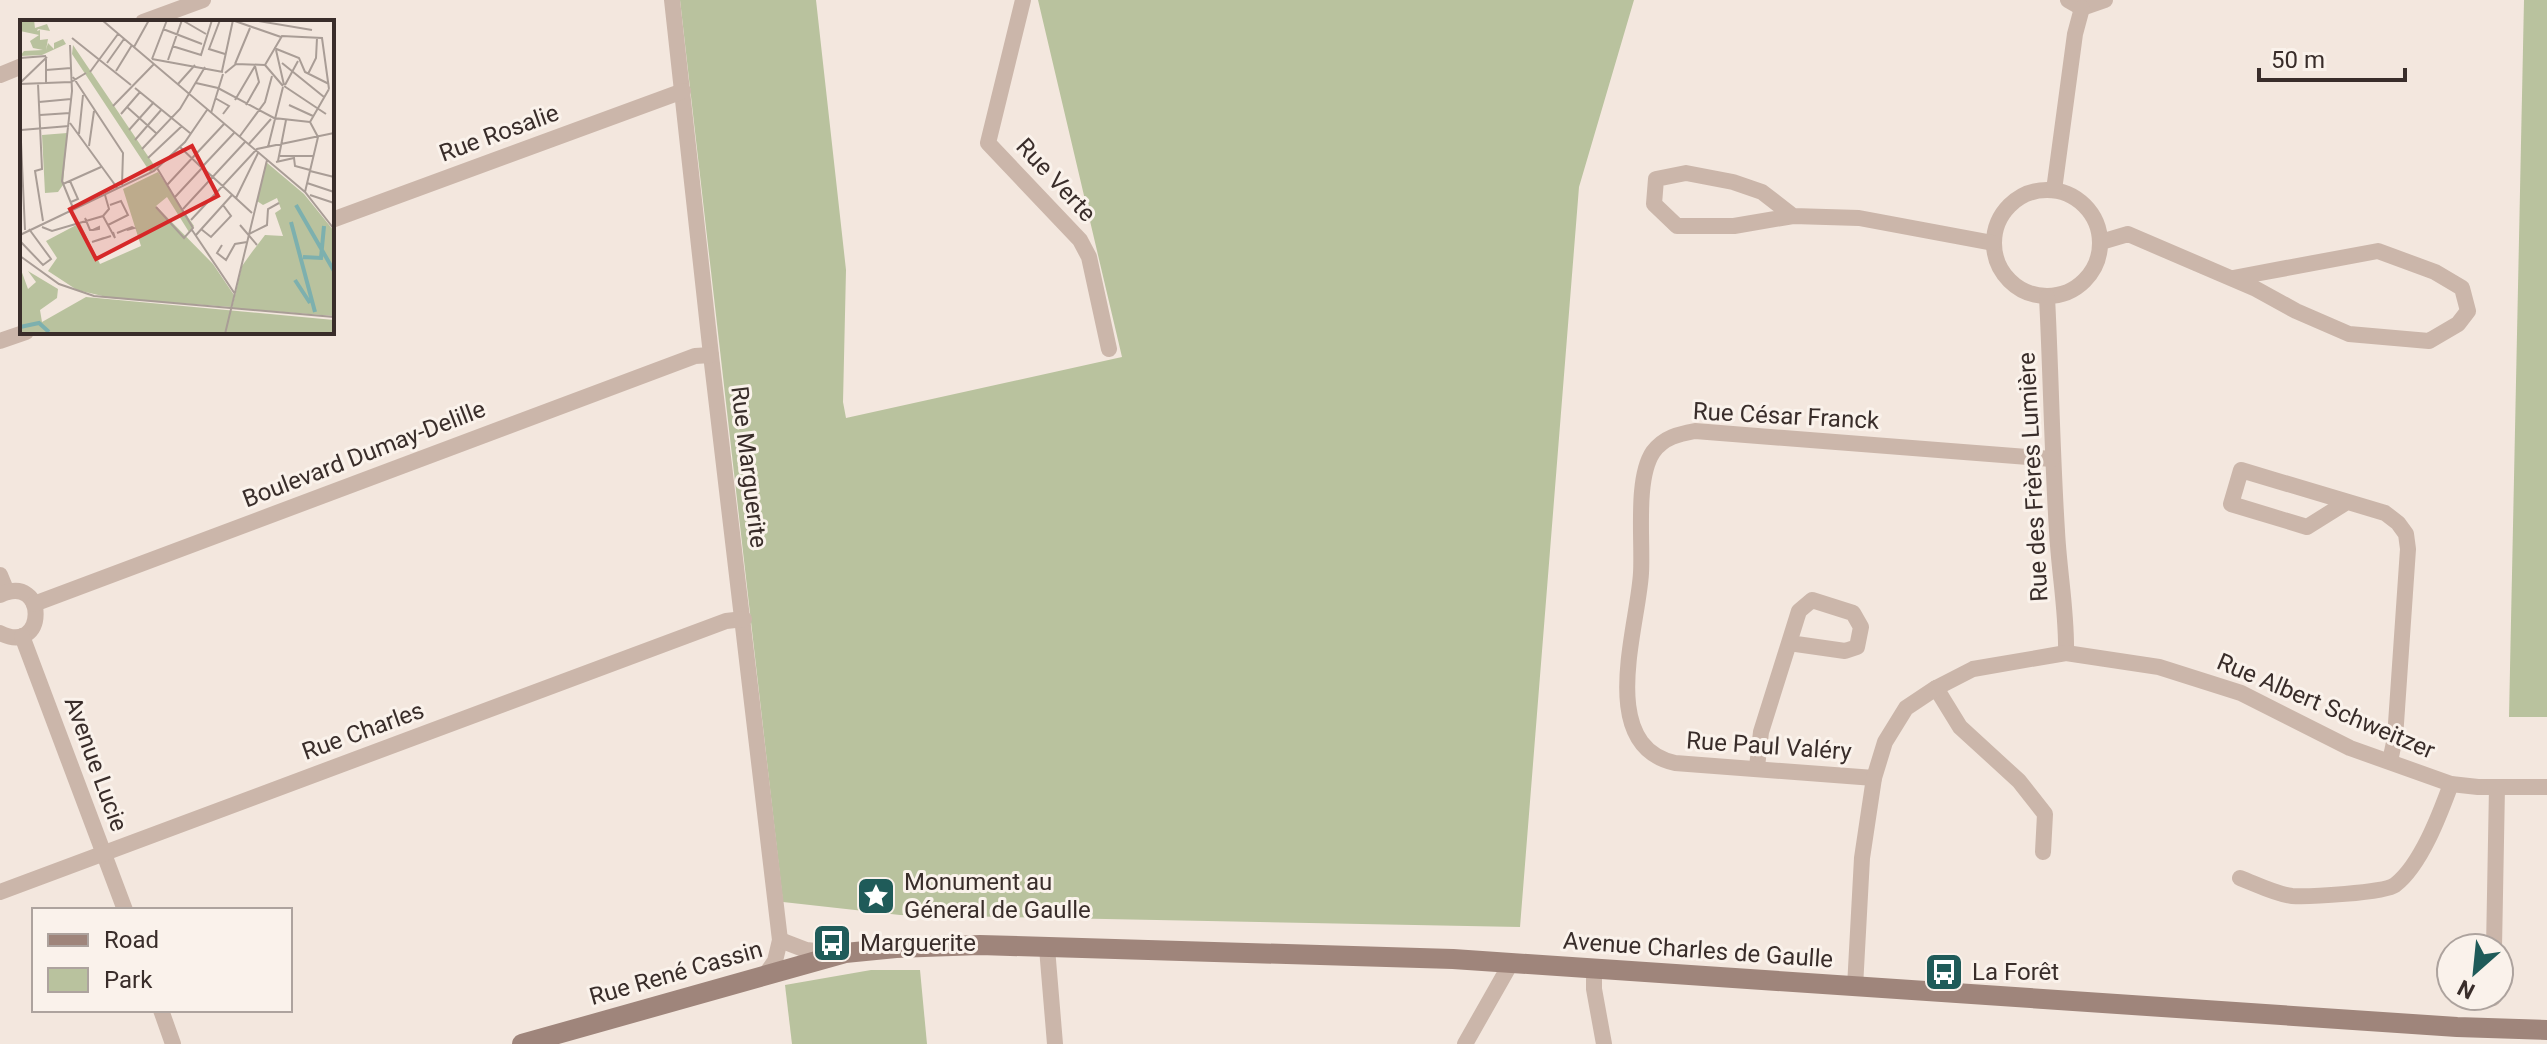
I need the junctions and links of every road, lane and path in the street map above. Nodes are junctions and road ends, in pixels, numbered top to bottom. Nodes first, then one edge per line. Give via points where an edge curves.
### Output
1 (203, 0) edge
2 (672, 0) edge
3 (1023, 0) edge
4 (2105, 0) edge
5 (2075, 4) edge
6 (148, 20) edge
7 (20, 67) edge
8 (0, 75) edge
9 (683, 91) junction
10 (2054, 190) junction
11 (1793, 216) junction
12 (334, 219) edge
13 (2101, 242) junction
14 (1993, 243) junction
15 (2233, 278) junction
16 (2047, 297) junction
17 (20, 334) edge
18 (0, 341) edge
19 (1109, 349) dead end
20 (711, 355) junction
21 (2052, 459) junction
22 (2347, 502) junction
23 (0, 575) edge
24 (4, 594) edge
25 (34, 604) junction
26 (744, 619) junction
27 (0, 633) edge
28 (22, 636) junction
29 (1789, 643) dead end
30 (2066, 653) junction
31 (1936, 688) junction
32 (1632, 723) joint
33 (2390, 761) junction
34 (1757, 767) junction
35 (1874, 778) junction
36 (2451, 784) junction
37 (2497, 787) junction
38 (2547, 787) edge
39 (2043, 852) dead end
40 (104, 853) junction
41 (2240, 878) dead end
42 (0, 892) edge
43 (124, 908) edge
44 (2494, 932) edge
45 (780, 940) junction
46 (1047, 948) junction
47 (845, 953) junction
48 (1511, 963) junction
49 (1594, 969) junction
50 (766, 974) junction
51 (1855, 987) junction
52 (162, 1012) edge
53 (2547, 1030) edge
54 (2494, 1035) edge
55 (173, 1044) edge
56 (522, 1044) edge
57 (1055, 1044) edge
58 (1465, 1044) edge
59 (1604, 1044) edge

1 - 6 street
2 - 9 street, Rue Marguerite
3 - 19 street, Rue Verte via 988,143 1080,240 1089,257
4 - 5 street
5 - 10 street
7 - 8 street
9 - 12 street, Rue Rosalie
9 - 20 street, Rue Marguerite
10 - 13 street via 2084,204 2097,223
10 - 14 street via 2017,199 2003,212
11 - 11 street via 1734,226 1677,226 1654,204 1656,179 1686,173 1733,182 1762,192
11 - 14 street via 1859,218
13 - 15 street via 2128,234
13 - 16 street via 2090,276 2072,292
14 - 16 street via 2007,279 2029,294
15 - 15 street via 2349,334 2384,339 2429,341 2458,324 2468,311 2462,288 2378,251
16 - 21 street, Rue des Frères Lumière
17 - 18 street
20 - 25 street, Boulevard Dumay-Delille via 695,356
20 - 26 street, Rue Marguerite
21 - 30 street, Rue des Frères Lumière
21 - 32 street, Rue César Franck via 1695,431 1671,436 1653,452 1645,475 1641,576 1625,680
22 - 22 street via 2241,470 2231,504 2307,527
22 - 33 street via 2385,513 2406,534
23 - 24 street
24 - 25 street via 20,592
25 - 28 street via 34,625
26 - 40 street, Rue Charles via 711,626
26 - 45 street, Rue Marguerite
27 - 28 street
28 - 40 street, Avenue Lucie
29 - 34 street via 1761,732
30 - 31 street, Rue Albert Schweitzer via 1973,669
30 - 33 street, Rue Albert Schweitzer via 2193,676
31 - 35 street, Rue Albert Schweitzer via 1906,708 1885,742
31 - 39 street via 1960,727 2019,781 2045,814
32 - 34 street, Rue Paul Valéry via 1646,749 1659,759
33 - 36 street, Rue Albert Schweitzer
34 - 35 street, Rue Paul Valéry
35 - 51 street, Rue Albert Schweitzer via 1862,858
36 - 37 street, Rue Albert Schweitzer
36 - 41 street via 2435,825 2405,876 2392,887 2291,896
37 - 38 street, Rue Albert Schweitzer
37 - 44 street
40 - 42 street, Rue Charles
40 - 43 street, Avenue Lucie
45 - 47 street via 806,950
45 - 50 street, Rue Marguerite
46 - 47 main road, Avenue Charles de Gaulle via 980,945
46 - 48 main road, Avenue Charles de Gaulle
46 - 57 street
47 - 50 main road, Rue René Cassin
48 - 49 main road, Avenue Charles de Gaulle
48 - 58 street
49 - 51 main road, Avenue Charles de Gaulle
49 - 59 street
50 - 56 main road, Rue René Cassin
51 - 54 main road, Avenue Charles de Gaulle via 2457,1027
52 - 55 street
53 - 54 main road, Avenue Charles de Gaulle

